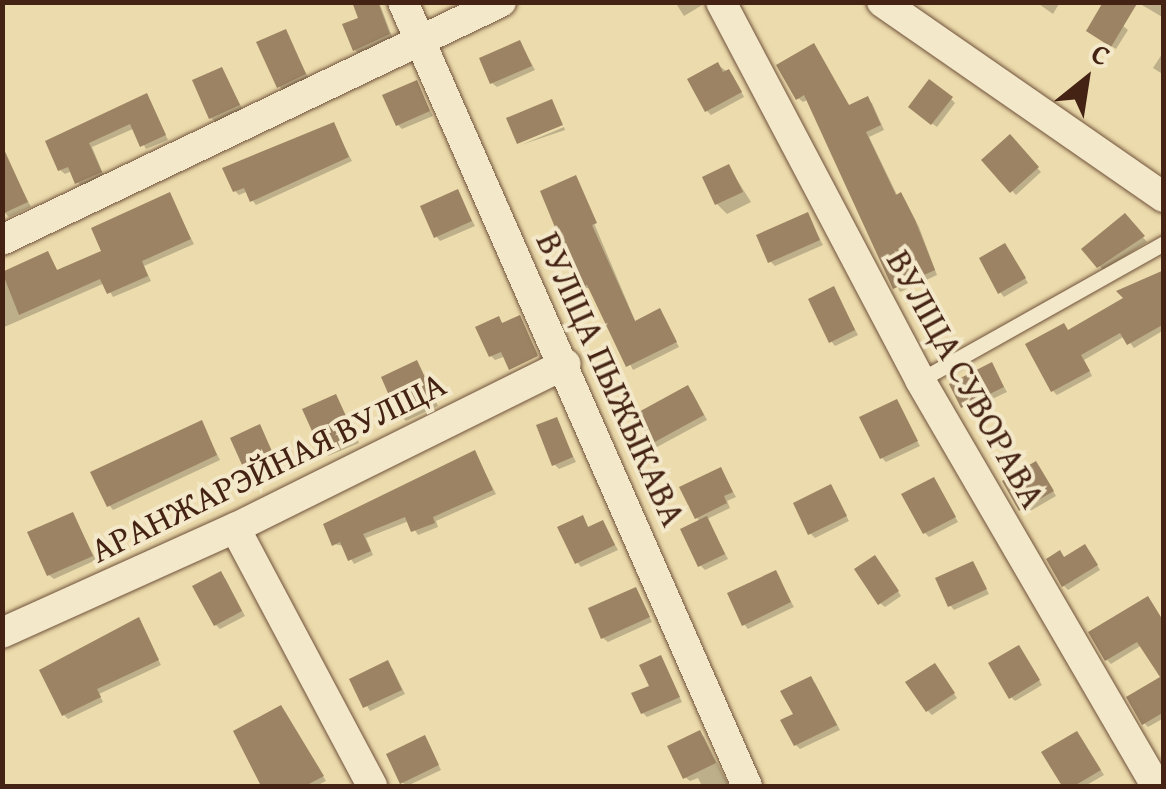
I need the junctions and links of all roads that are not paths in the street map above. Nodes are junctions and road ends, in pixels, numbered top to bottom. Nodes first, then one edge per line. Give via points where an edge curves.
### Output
1 (402, 2) edge
2 (500, 2) edge
3 (721, 2) edge
4 (882, 2) edge
5 (419, 40) junction
6 (1164, 197) edge
7 (2, 240) edge
8 (1164, 242) edge
9 (565, 364) junction
10 (920, 380) junction
11 (235, 528) junction
12 (2, 634) edge
13 (372, 786) edge
14 (747, 786) edge
15 (1156, 786) edge

1 - 5 street, ВУЛІЦА ПЫЖЫКАВА
2 - 5 street
3 - 10 street, ВУЛІЦА СУВОРАВА
4 - 6 street
5 - 7 street
5 - 9 street, ВУЛІЦА ПЫЖЫКАВА
8 - 10 lane
9 - 11 street, АРАНЖАРЭЙНАЯ ВУЛІЦА
9 - 14 street, ВУЛІЦА ПЫЖЫКАВА
10 - 15 street, ВУЛІЦА СУВОРАВА
11 - 12 street, АРАНЖАРЭЙНАЯ ВУЛІЦА
11 - 13 street

